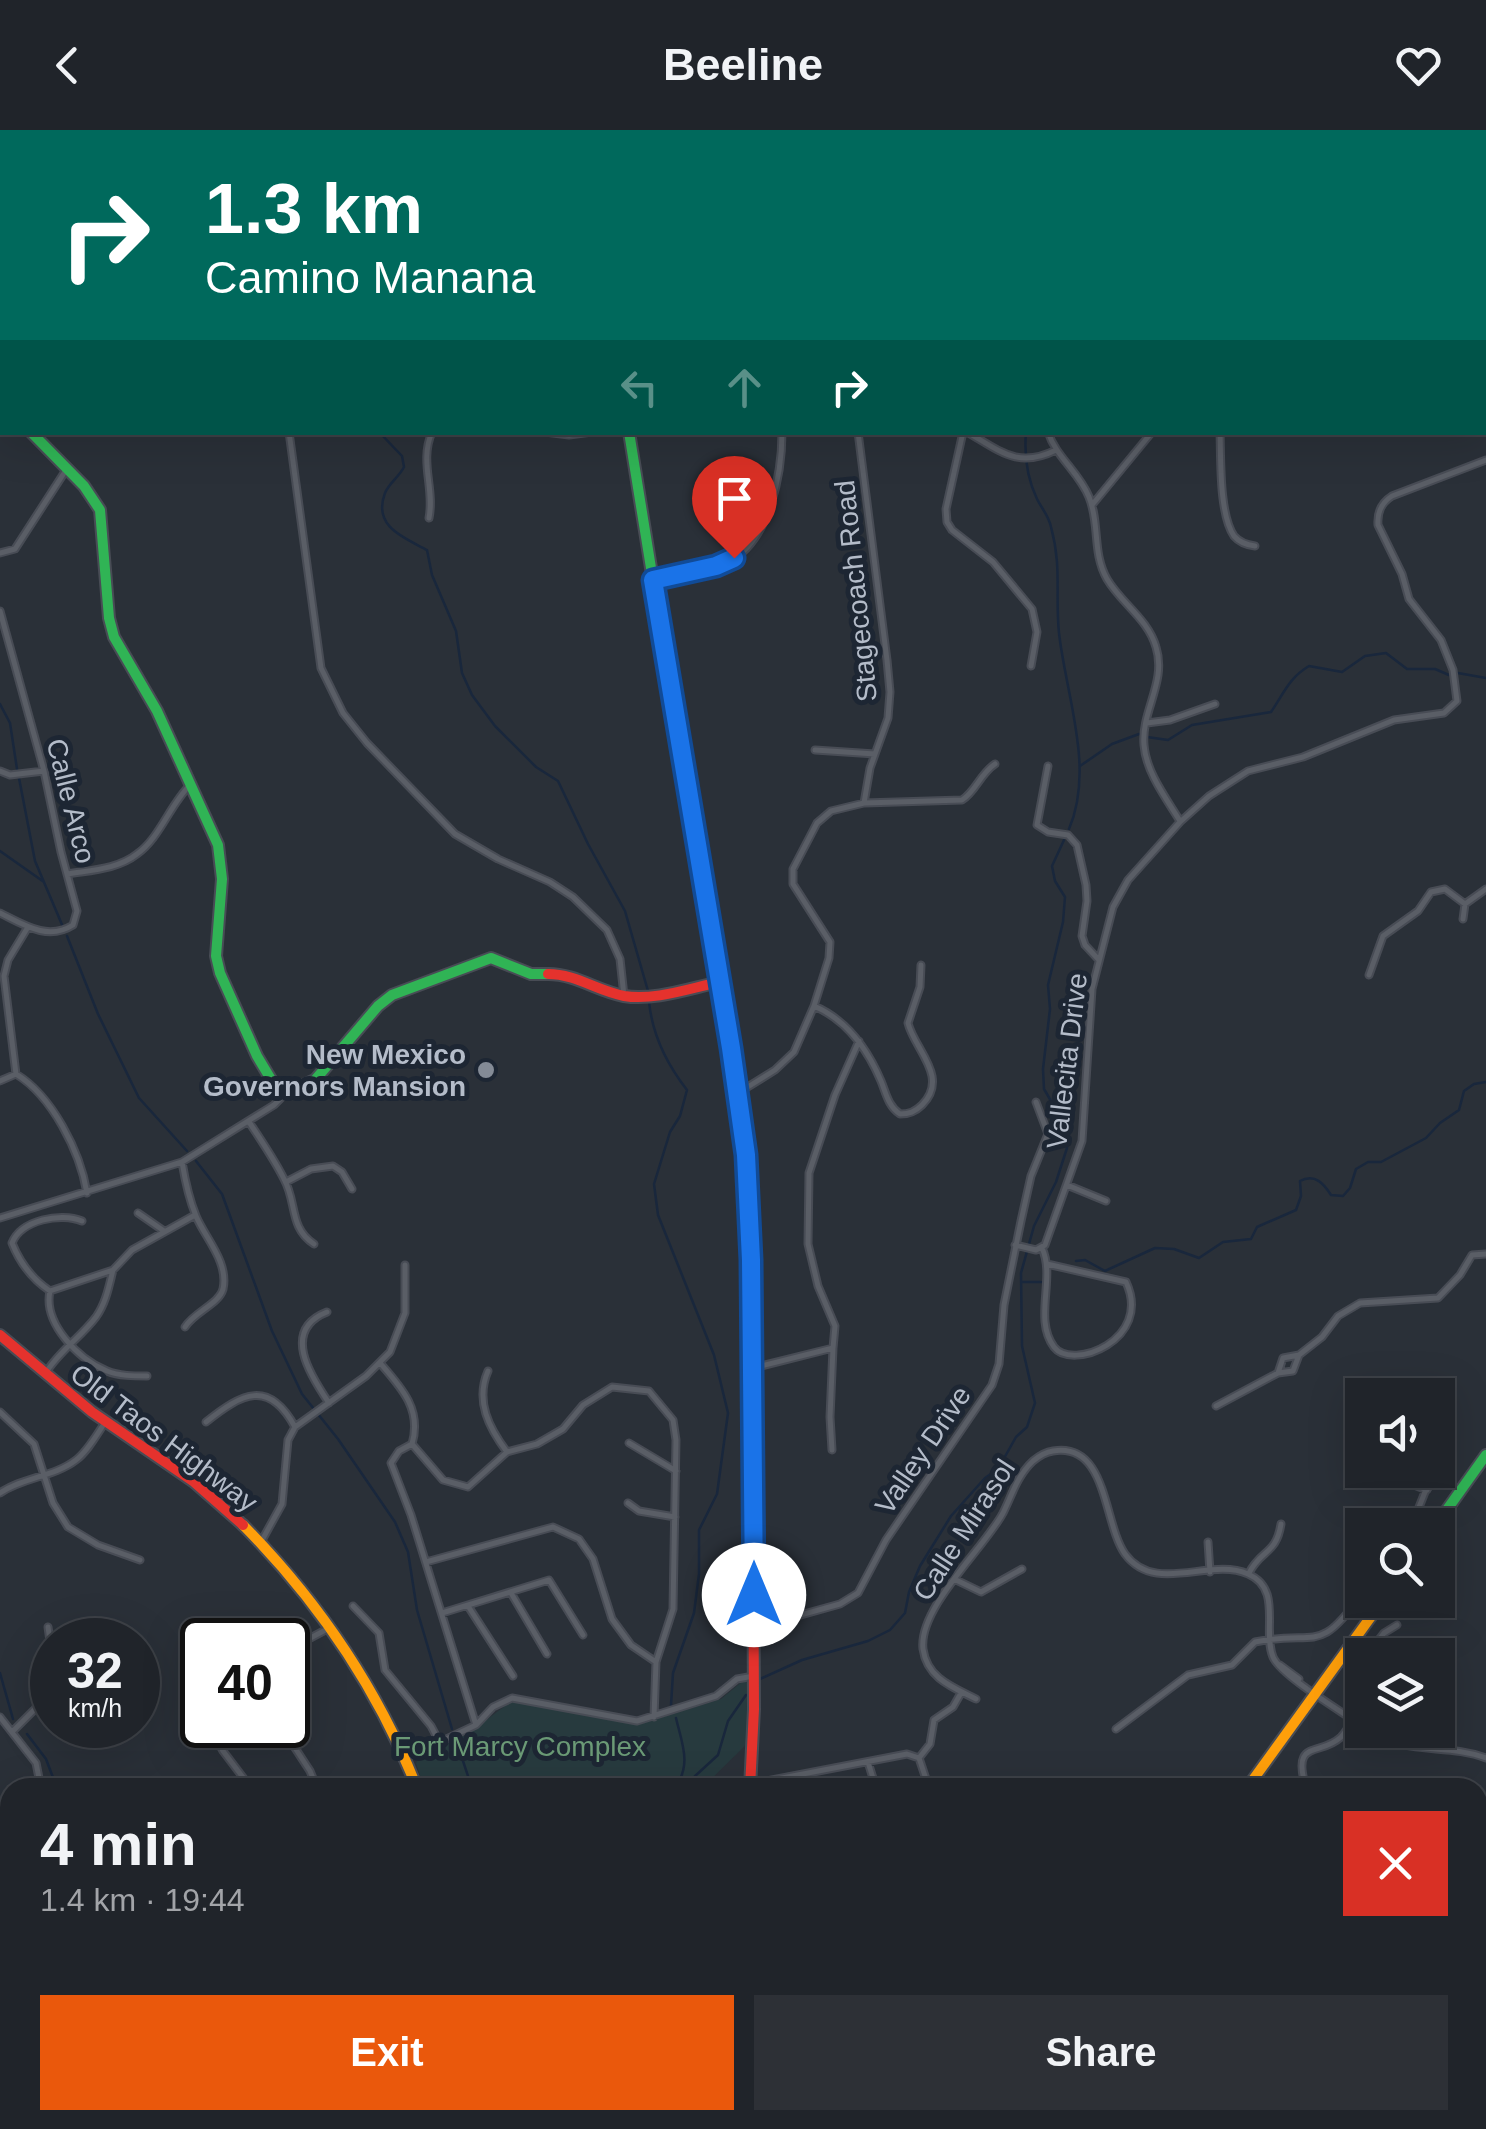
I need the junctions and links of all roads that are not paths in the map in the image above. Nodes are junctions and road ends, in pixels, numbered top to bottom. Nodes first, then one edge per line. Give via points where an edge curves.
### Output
1 (34, 435) edge
2 (289, 435) edge
3 (431, 435) edge
4 (629, 435) edge
5 (782, 435) edge
6 (858, 435) edge
7 (964, 435) edge
8 (971, 435) edge
9 (1049, 435) edge
10 (1150, 435) edge
11 (1220, 435) edge
12 (1056, 450) junction
13 (1486, 460) edge
14 (66, 470) junction
15 (1092, 505) junction
16 (429, 518) dead end
17 (1255, 546) dead end
18 (0, 553) edge
19 (653, 580) junction
20 (0, 611) edge
21 (1032, 666) dead end
22 (1214, 704) dead end
23 (1147, 723) junction
24 (815, 750) dead end
25 (875, 754) junction
26 (995, 764) dead end
27 (1048, 766) dead end
28 (44, 770) junction
29 (0, 771) edge
30 (190, 784) junction
31 (864, 802) junction
32 (1180, 822) junction
33 (68, 874) junction
34 (1486, 889) edge
35 (1465, 904) junction
36 (0, 913) edge
37 (1463, 920) dead end
38 (28, 927) junction
39 (1098, 960) junction
40 (921, 966) dead end
41 (1369, 975) dead end
42 (720, 982) junction
43 (624, 996) junction
44 (814, 1006) junction
45 (859, 1041) junction
46 (16, 1074) junction
47 (0, 1081) edge
48 (286, 1093) junction
49 (738, 1093) junction
50 (1036, 1102) dead end
51 (250, 1122) junction
52 (182, 1162) junction
53 (286, 1182) junction
54 (1068, 1185) junction
55 (352, 1190) dead end
56 (87, 1193) junction
57 (1106, 1201) dead end
58 (138, 1213) dead end
59 (195, 1215) junction
60 (0, 1218) edge
61 (82, 1220) dead end
62 (164, 1231) junction
63 (314, 1244) dead end
64 (1016, 1245) junction
65 (1042, 1248) junction
66 (1486, 1254) edge
67 (1047, 1264) junction
68 (405, 1265) dead end
69 (113, 1270) junction
70 (50, 1290) junction
71 (327, 1312) dead end
72 (185, 1328) dead end
73 (0, 1335) edge
74 (70, 1343) junction
75 (833, 1348) junction
76 (1299, 1355) junction
77 (380, 1364) junction
78 (753, 1368) junction
79 (488, 1371) dead end
80 (1278, 1373) junction
81 (44, 1374) junction
82 (147, 1376) dead end
83 (326, 1406) junction
84 (1216, 1406) dead end
85 (0, 1412) edge
86 (106, 1421) junction
87 (206, 1422) dead end
88 (296, 1427) junction
89 (629, 1443) dead end
90 (412, 1444) junction
91 (832, 1450) dead end
92 (507, 1452) junction
93 (1486, 1455) edge
94 (676, 1471) junction
95 (44, 1473) junction
96 (1422, 1488) edge
97 (1427, 1490) joint
98 (0, 1493) edge
99 (628, 1503) dead end
100 (1419, 1508) edge
101 (1448, 1508) edge
102 (675, 1517) junction
103 (1281, 1524) dead end
104 (260, 1542) junction
105 (1208, 1542) dead end
106 (140, 1560) dead end
107 (426, 1562) junction
108 (1022, 1568) dead end
109 (1210, 1572) junction
110 (1248, 1574) junction
111 (954, 1579) junction
112 (510, 1593) junction
113 (353, 1606) dead end
114 (468, 1606) junction
115 (442, 1613) junction
116 (1345, 1617) edge
117 (1370, 1618) edge
118 (1397, 1625) dead end
119 (332, 1627) junction
120 (754, 1628) junction
121 (583, 1635) dead end
122 (310, 1638) edge
123 (1380, 1638) edge
124 (1270, 1640) junction
125 (547, 1654) dead end
126 (656, 1662) junction
127 (513, 1676) dead end
128 (754, 1676) junction
129 (962, 1692) junction
130 (1316, 1694) junction
131 (976, 1699) dead end
132 (30, 1714) edge
133 (1345, 1714) edge
134 (0, 1717) edge
135 (654, 1717) junction
136 (476, 1724) junction
137 (1116, 1729) dead end
138 (1345, 1730) edge
139 (13, 1731) junction
140 (440, 1743) junction
141 (220, 1748) edge
142 (295, 1748) edge
143 (1405, 1748) edge
144 (406, 1758) junction
145 (919, 1758) junction
146 (1486, 1758) edge
147 (868, 1762) junction
148 (40, 1778) edge
149 (243, 1778) edge
150 (312, 1778) edge
151 (414, 1778) edge
152 (750, 1778) edge
153 (789, 1778) edge
154 (873, 1778) edge
155 (926, 1778) edge
156 (1254, 1778) edge
157 (1304, 1778) edge

1 - 14 street
2 - 43 street via 321,668 343,712 455,834 550,882 607,930 620,959
3 - 16 street via 425,457
4 - 19 street
5 - 19 street via 771,499 741,554
6 - 25 street, Stagecoach Road via 890,692
7 - 21 street via 947,522 1030,605 1037,632
8 - 12 street via 1025,460
9 - 12 street
10 - 15 street
11 - 17 street via 1231,529 1240,542
12 - 15 street
13 - 32 street, Vallecita Drive via 1392,496 1379,513 1407,595 1453,670 1457,700 1444,713 1394,720 1248,771
14 - 18 street via 15,549
14 - 30 street via 100,510 114,637
15 - 23 street via 1103,571 1157,650 1159,675
19 - 42 street
20 - 28 street, Calle Arco
22 - 23 street
23 - 32 street via 1149,768
24 - 25 street
25 - 31 street, Stagecoach Road
26 - 31 street via 962,800
27 - 39 street via 1037,825 1068,834 1077,844 1088,901 1082,936
28 - 29 street
28 - 33 street, Calle Arco
30 - 33 street via 141,852 108,868
30 - 48 street via 218,845 220,973 257,1056
31 - 44 street via 831,810 793,869 793,884 830,942
32 - 39 street, Vallecita Drive via 1119,894
33 - 38 street, Calle Arco via 77,911 73,925 51,933
34 - 35 street
35 - 37 street
35 - 41 street via 1445,889 1431,892 1418,911 1383,936
36 - 38 street
38 - 46 street via 4,976
39 - 54 street, Vallecita Drive via 1084,1126
40 - 45 street via 908,1023 931,1078 920,1107 907,1115 894,1110
42 - 43 street
42 - 49 street
43 - 48 street via 491,958 392,996 316,1080
44 - 45 street
44 - 49 street via 792,1055
45 - 75 street via 808,1172 808,1244 835,1326
46 - 47 street
46 - 56 street via 58,1120
48 - 51 street
49 - 78 street
50 - 64 street, Valley Drive via 1048,1134
51 - 52 street
51 - 53 street
52 - 56 street
52 - 59 street
53 - 55 street via 333,1166
53 - 63 street via 297,1227
54 - 57 street
54 - 65 street, Vallecita Drive
56 - 60 street
58 - 62 street
59 - 62 street
59 - 72 street via 220,1259 223,1290
61 - 70 street via 72,1216 16,1232 17,1254
62 - 69 street
64 - 65 street
64 - 120 street, Valley Drive via 994,1382 886,1540 861,1589 840,1604
65 - 67 street
66 - 76 street via 1472,1255 1438,1298 1360,1303
67 - 67 street via 1046,1326 1060,1353 1080,1355 1125,1331 1132,1306 1126,1282
68 - 77 street via 405,1313
69 - 70 street
69 - 74 street via 96,1317
70 - 74 street via 50,1315
71 - 83 street via 302,1335 302,1353
73 - 81 street, Old Taos Highway
74 - 81 street
74 - 82 street via 108,1372
75 - 78 street
75 - 91 street
76 - 80 street via 1283,1358
76 - 80 street via 1293,1371
77 - 83 street
77 - 90 street via 412,1408
78 - 120 street
79 - 92 street via 481,1387 485,1411
80 - 84 street
81 - 86 street, Old Taos Highway
83 - 88 street
85 - 95 street via 34,1444
86 - 95 street via 80,1458
86 - 104 street, Old Taos Highway via 204,1490
87 - 88 street via 228,1404 262,1394 285,1408
88 - 104 street via 288,1440 282,1504
89 - 94 street
90 - 92 street via 443,1480 468,1487
90 - 107 street via 391,1463
92 - 94 street via 563,1429 612,1386 649,1390 673,1420
93 - 101 street
94 - 102 street
95 - 98 street
95 - 106 street via 68,1527
96 - 97 street
97 - 100 street
99 - 102 street
102 - 126 street via 673,1609
103 - 110 street via 1277,1543
104 - 119 street, Old Taos Highway
105 - 109 street
107 - 115 street
107 - 126 street via 553,1528 579,1539 593,1558 612,1619 631,1646
108 - 111 street via 981,1592
109 - 110 street, Calle Mirasol
109 - 111 street, Calle Mirasol via 1163,1574 1136,1564 1118,1541 1093,1468 1079,1455 1058,1450 1031,1463
110 - 124 street via 1268,1595
111 - 129 street, Calle Mirasol via 926,1627 923,1646 934,1675
112 - 114 street
112 - 121 street via 549,1580
112 - 125 street
113 - 140 street via 378,1632 385,1670
114 - 115 street
114 - 127 street
115 - 136 street
116 - 124 street via 1322,1636
117 - 130 street
118 - 123 street
119 - 122 street
119 - 144 street, Old Taos Highway
120 - 128 street
124 - 130 street via 1276,1664
124 - 137 street via 1254,1642 1232,1665 1185,1677
126 - 135 street
128 - 135 street
128 - 152 street
129 - 131 street, Calle Mirasol
129 - 145 street via 934,1720 930,1744
130 - 133 street
130 - 156 street
132 - 139 street
134 - 139 street
135 - 136 street via 618,1718 512,1698
136 - 140 street
138 - 157 street via 1306,1755
139 - 148 street
140 - 144 street
141 - 149 street
142 - 150 street
143 - 146 street
144 - 151 street, Old Taos Highway
145 - 147 street
145 - 155 street
147 - 153 street
147 - 154 street

